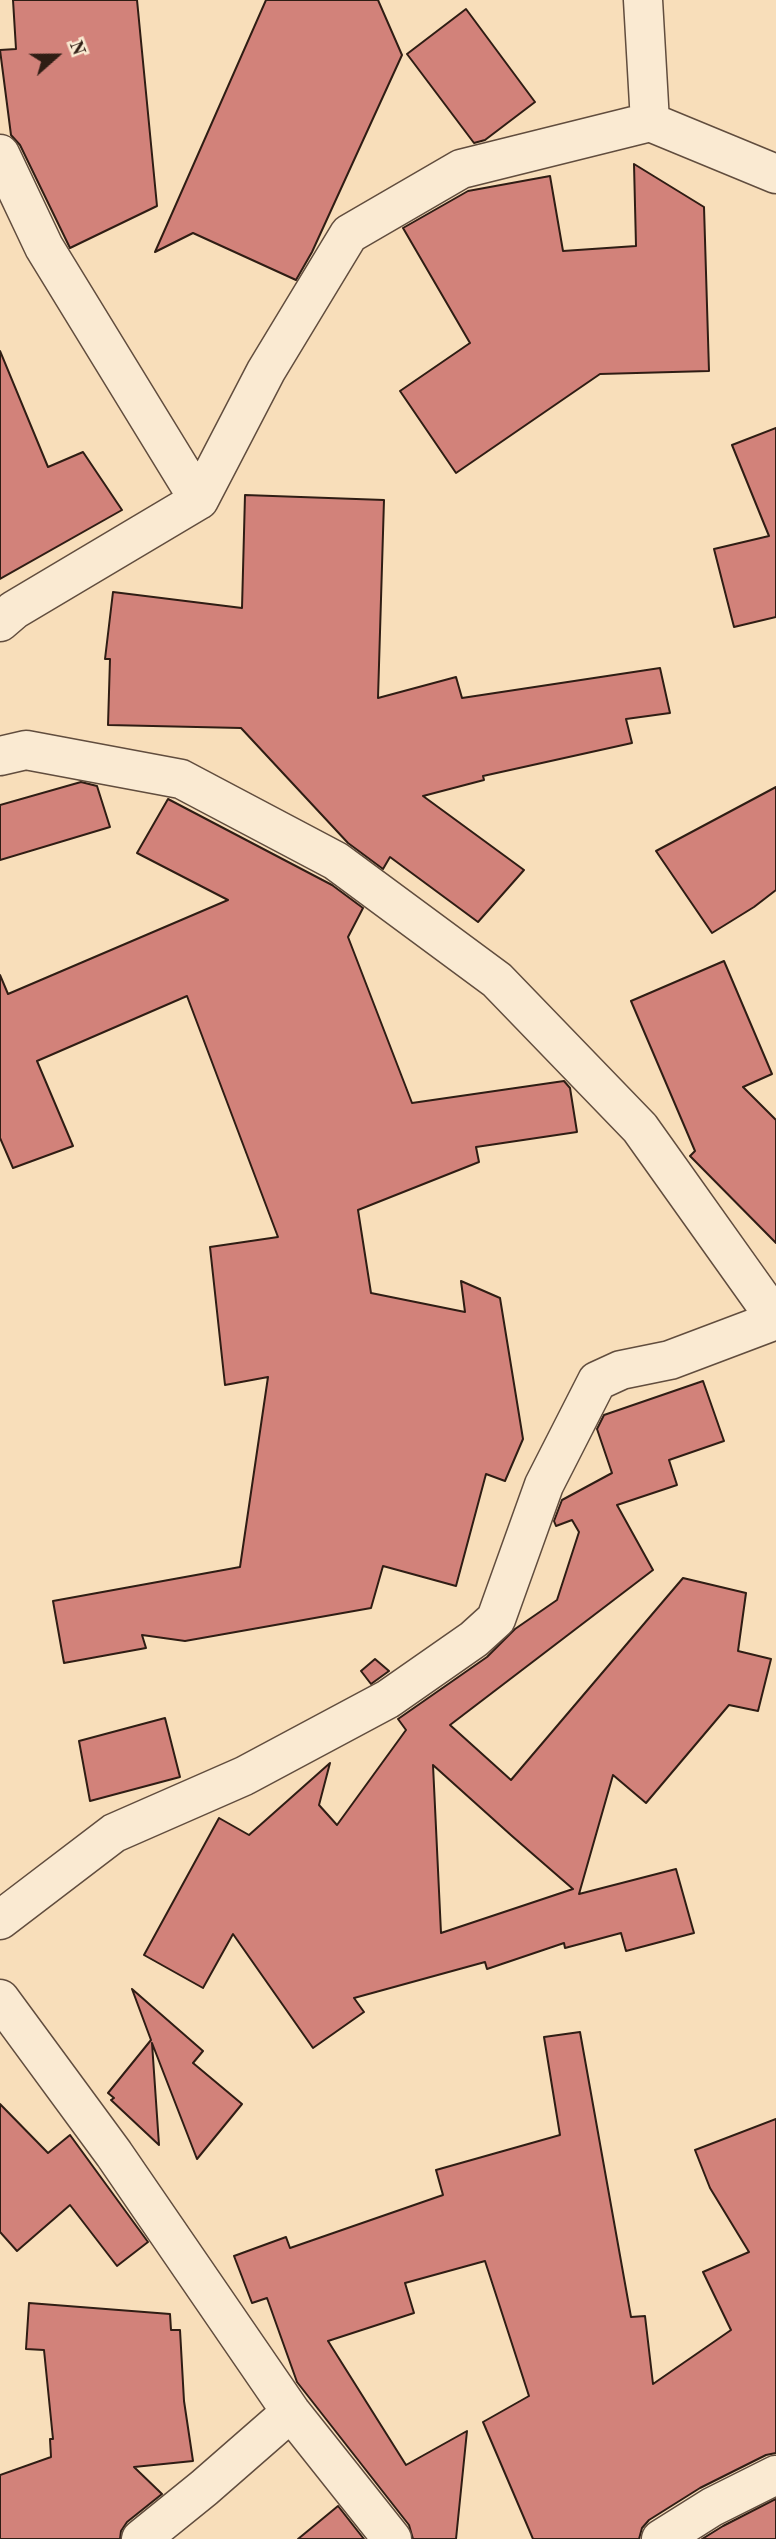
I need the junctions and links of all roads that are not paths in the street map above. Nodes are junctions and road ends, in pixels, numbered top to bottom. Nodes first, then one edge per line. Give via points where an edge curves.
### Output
1 (643, 0) edge
2 (650, 122) junction
3 (0, 154) edge
4 (776, 174) edge
5 (198, 500) junction
6 (0, 622) edge
7 (0, 756) edge
8 (776, 1319) edge
9 (0, 1920) edge
10 (0, 1998) edge
11 (291, 2412) junction
12 (776, 2475) edge
13 (141, 2539) edge
14 (392, 2539) edge
15 (661, 2539) edge

1 - 2 street
2 - 4 street
2 - 5 street via 461,169 349,234 265,371
3 - 5 street via 44,247
5 - 6 street
7 - 8 street via 26,750 181,779 336,861 497,980 640,1128
8 - 9 street via 670,1360 621,1370 597,1381 544,1485 496,1619 474,1639 376,1705 244,1776 114,1833
10 - 11 street via 114,2154
11 - 13 street
11 - 14 street
12 - 15 street

